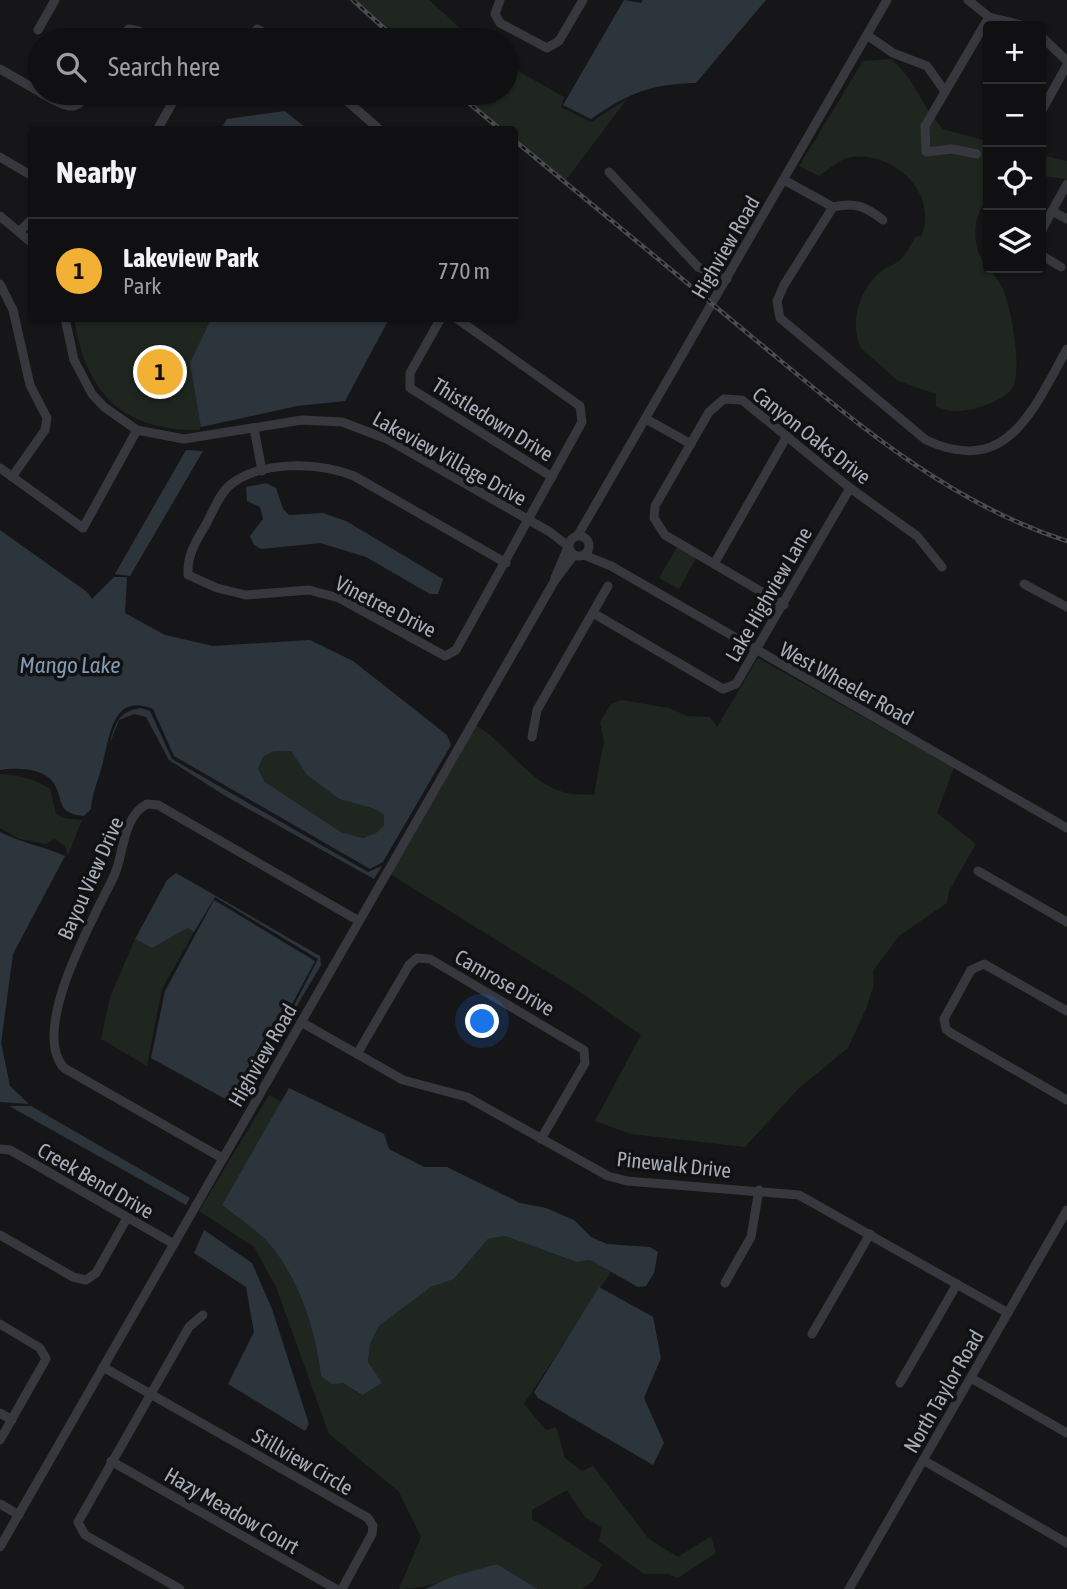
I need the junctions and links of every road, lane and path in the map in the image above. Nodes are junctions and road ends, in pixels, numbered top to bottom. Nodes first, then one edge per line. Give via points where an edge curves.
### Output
1 (55, 0) edge
2 (500, 0) edge
3 (583, 0) edge
4 (887, 0) edge
5 (968, 0) edge
6 (989, 17) junction
7 (1005, 21) edge
8 (39, 28) edge
9 (509, 28) edge
10 (518, 33) edge
11 (867, 35) junction
12 (1046, 41) edge
13 (1067, 63) edge
14 (0, 69) edge
15 (28, 85) edge
16 (944, 90) junction
17 (1046, 103) edge
18 (62, 105) edge
19 (78, 105) edge
20 (171, 105) edge
21 (352, 105) edge
22 (159, 126) edge
23 (375, 126) edge
24 (977, 154) dead end
25 (0, 157) edge
26 (609, 172) dead end
27 (28, 174) edge
28 (784, 180) junction
29 (1067, 184) edge
30 (833, 207) junction
31 (1052, 211) junction
32 (0, 216) edge
33 (1067, 219) edge
34 (883, 220) dead end
35 (1046, 222) edge
36 (28, 223) edge
37 (20, 231) junction
38 (28, 239) edge
39 (1046, 258) edge
40 (1062, 267) dead end
41 (727, 279) junction
42 (0, 284) edge
43 (66, 322) edge
44 (439, 322) edge
45 (462, 322) edge
46 (1067, 349) edge
47 (646, 419) junction
48 (254, 428) junction
49 (137, 430) junction
50 (787, 436) junction
51 (691, 444) junction
52 (0, 468) edge
53 (262, 471) junction
54 (12, 477) junction
55 (552, 477) junction
56 (850, 488) junction
57 (593, 512) junction
58 (528, 520) junction
59 (550, 532) junction
60 (577, 536) junction
61 (588, 542) junction
62 (574, 551) junction
63 (506, 563) junction
64 (714, 565) junction
65 (611, 566) junction
66 (942, 566) dead end
67 (1024, 584) dead end
68 (608, 586) dead end
69 (784, 605) junction
70 (1067, 607) edge
71 (593, 613) junction
72 (757, 653) junction
73 (532, 737) dead end
74 (1067, 828) edge
75 (978, 871) dead end
76 (359, 921) junction
77 (1067, 922) edge
78 (1067, 1011) edge
79 (301, 1022) junction
80 (357, 1054) junction
81 (1067, 1100) edge
82 (541, 1139) junction
83 (0, 1149) edge
84 (222, 1158) junction
85 (758, 1190) junction
86 (1067, 1210) edge
87 (127, 1218) junction
88 (870, 1234) junction
89 (0, 1235) edge
90 (174, 1244) junction
91 (725, 1283) dead end
92 (957, 1284) junction
93 (1008, 1313) junction
94 (203, 1315) dead end
95 (0, 1324) edge
96 (812, 1334) dead end
97 (103, 1367) junction
98 (971, 1378) junction
99 (900, 1382) dead end
100 (150, 1394) junction
101 (0, 1413) edge
102 (12, 1420) junction
103 (1067, 1433) edge
104 (0, 1440) edge
105 (923, 1460) junction
106 (111, 1461) junction
107 (0, 1504) edge
108 (19, 1515) junction
109 (1067, 1543) edge
110 (0, 1547) edge
111 (851, 1586) edge
112 (180, 1589) edge
113 (336, 1589) edge
114 (342, 1589) edge
115 (862, 1589) edge

1 - 8 street
2 - 9 street via 495,13
3 - 10 street via 559,41 547,48
4 - 11 street, Highview Road
5 - 6 street
6 - 7 street
6 - 16 street
11 - 16 street via 893,53 927,66
11 - 28 street, Highview Road
12 - 13 street
13 - 17 street
14 - 15 street
16 - 24 street via 925,126 926,152 952,149
18 - 19 street
20 - 22 street
21 - 23 street
25 - 27 street
26 - 41 street via 698,267
28 - 30 street
28 - 41 street, Highview Road
29 - 31 street
30 - 34 street via 851,203
30 - 46 street via 784,285 776,310 786,326 926,440 967,452 1001,443 1027,418
31 - 33 street
31 - 35 street
32 - 37 street
36 - 37 street
37 - 38 street
39 - 40 street
41 - 47 street, Highview Road
42 - 54 street via 13,310 30,385 47,418 45,430
43 - 49 street, Lakeview Village Drive via 74,360 92,394
44 - 55 street, Thistledown Drive via 410,373 410,388
45 - 55 street, Vinetree Drive via 580,406 582,422
47 - 51 street
47 - 57 street, Highview Road
48 - 49 street, Lakeview Village Drive via 184,439
48 - 53 street
48 - 58 street, Lakeview Village Drive via 302,420 342,422 387,439
49 - 54 street via 83,528
50 - 51 street, Canyon Oaks Drive via 743,400 730,397 714,406
50 - 56 street, Canyon Oaks Drive
50 - 64 street
51 - 64 street, Canyon Oaks Drive via 655,506 654,519 665,536
52 - 54 street
53 - 63 street, Vinetree Drive via 305,466 354,476
53 - 63 street, Vinetree Drive via 228,487 187,558 188,575 246,596 309,590 340,598 445,656 456,650
55 - 58 street, Vinetree Drive
56 - 66 street, Canyon Oaks Drive via 917,536
56 - 69 street, Lake Highview Lane
57 - 60 street, Highview Road
57 - 61 street, Highview Road
58 - 59 street, Lakeview Village Drive
58 - 63 street, Vinetree Drive
59 - 60 street, Lakeview Village Drive
59 - 62 street, Lakeview Village Drive
60 - 61 street, West Wheeler Road
60 - 62 street, Highview Road
61 - 62 street, Highview Road
61 - 65 street, West Wheeler Road
62 - 65 street, West Wheeler Road
62 - 76 street, Highview Road
64 - 69 street, Canyon Oaks Drive
65 - 72 street, West Wheeler Road
67 - 70 street
68 - 71 street
69 - 72 street, Lake Highview Lane
71 - 72 street, Lake Highview Lane via 723,689 736,684
71 - 73 street via 537,710
72 - 74 street, West Wheeler Road
75 - 77 street
76 - 79 street, Highview Road
76 - 84 street, Bayou View Drive via 159,805 147,804 139,810 69,973 53,1047 64,1068
78 - 81 street via 984,964 971,970 944,1019 951,1033
79 - 80 street, Pinewalk Drive
79 - 84 street, Highview Road
80 - 82 street, Pinewalk Drive via 414,1085 458,1093
80 - 82 street, Camrose Drive via 409,965 417,958 430,959 584,1050 585,1063
82 - 85 street, Pinewalk Drive via 618,1179
83 - 87 street, Creek Bend Drive
84 - 90 street, Highview Road
85 - 88 street, Pinewalk Drive via 799,1195
85 - 91 street via 751,1237
86 - 93 street, North Taylor Road
87 - 89 street via 96,1272 86,1280
87 - 90 street, Creek Bend Drive
88 - 92 street, Pinewalk Drive
88 - 96 street
90 - 97 street, Highview Road
92 - 93 street, Pinewalk Drive
92 - 99 street
93 - 98 street, North Taylor Road
94 - 100 street via 189,1327
95 - 102 street via 44,1352 43,1365
97 - 100 street, Stillview Circle
97 - 108 street, Highview Road
98 - 103 street
98 - 105 street, North Taylor Road
100 - 106 street
100 - 114 street, Stillview Circle via 371,1521 372,1535
101 - 102 street
102 - 104 street
105 - 109 street
105 - 111 street, North Taylor Road
106 - 112 street via 79,1517 81,1531
106 - 113 street, Hazy Meadow Court
107 - 108 street
108 - 110 street, Highview Road
111 - 115 street

